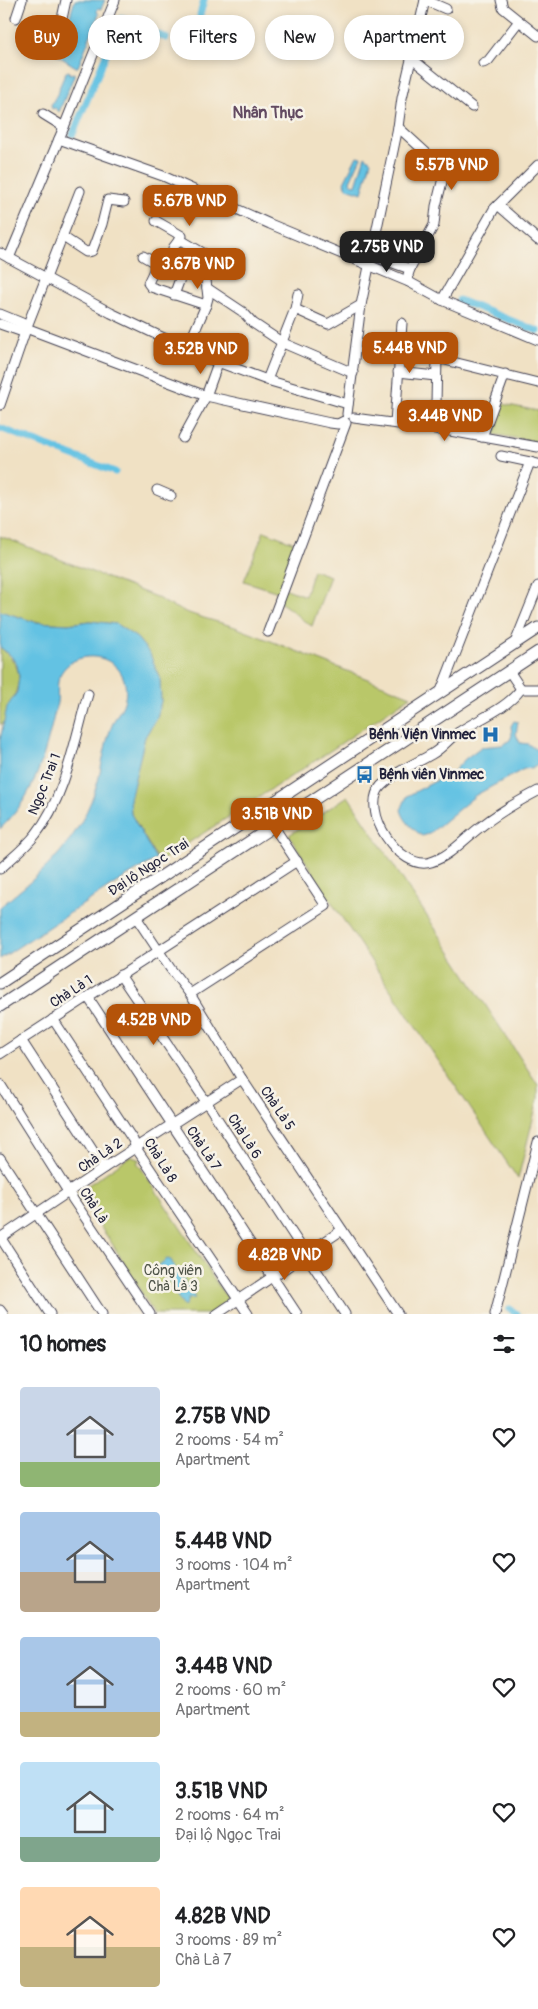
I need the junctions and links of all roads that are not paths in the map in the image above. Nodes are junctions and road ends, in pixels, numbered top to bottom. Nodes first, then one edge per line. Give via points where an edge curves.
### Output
1 (22, 0) edge
2 (66, 0) edge
3 (115, 0) edge
4 (425, 0) edge
5 (502, 0) edge
6 (446, 9) dead end
7 (17, 15) edge
8 (63, 15) edge
9 (421, 15) edge
10 (519, 21) junction
11 (538, 36) edge
12 (411, 60) edge
13 (413, 60) edge
14 (483, 63) dead end
15 (472, 107) dead end
16 (43, 114) dead end
17 (64, 127) junction
18 (398, 128) junction
19 (59, 139) junction
20 (538, 165) edge
21 (80, 191) dead end
22 (124, 202) dead end
23 (498, 205) junction
24 (156, 220) dead end
25 (62, 237) junction
26 (179, 239) junction
27 (538, 240) edge
28 (173, 248) dead end
29 (0, 253) edge
30 (371, 255) junction
31 (143, 256) dead end
32 (9, 258) junction
33 (215, 260) junction
34 (157, 264) junction
35 (369, 265) junction
36 (410, 269) junction
37 (169, 270) dead end
38 (229, 271) dead end
39 (181, 276) dead end
40 (46, 277) junction
41 (409, 282) junction
42 (207, 288) junction
43 (298, 294) dead end
44 (174, 295) junction
45 (442, 300) junction
46 (206, 305) junction
47 (361, 305) junction
48 (295, 309) junction
49 (0, 314) edge
50 (402, 323) dead end
51 (0, 324) edge
52 (26, 328) junction
53 (538, 340) edge
54 (283, 342) junction
55 (191, 344) junction
56 (218, 363) junction
57 (353, 372) junction
58 (398, 372) junction
59 (505, 374) junction
60 (436, 376) junction
61 (267, 380) junction
62 (538, 383) edge
63 (206, 396) junction
64 (348, 404) junction
65 (0, 405) edge
66 (348, 419) junction
67 (395, 424) junction
68 (439, 430) junction
69 (183, 438) dead end
70 (482, 438) junction
71 (538, 447) edge
72 (500, 456) dead end
73 (534, 463) edge
74 (157, 490) dead end
75 (171, 496) dead end
76 (538, 586) edge
77 (538, 628) edge
78 (268, 632) dead end
79 (515, 644) junction
80 (538, 652) edge
81 (509, 671) junction
82 (521, 689) junction
83 (538, 689) edge
84 (441, 691) junction
85 (88, 694) dead end
86 (359, 745) junction
87 (371, 762) junction
88 (538, 790) edge
89 (274, 827) junction
90 (296, 861) junction
91 (0, 868) edge
92 (136, 917) junction
93 (158, 951) junction
94 (120, 975) junction
95 (0, 983) edge
96 (190, 994) junction
97 (88, 997) junction
98 (0, 1006) edge
99 (53, 1019) junction
100 (21, 1040) junction
101 (0, 1054) edge
102 (242, 1079) junction
103 (0, 1084) edge
104 (207, 1103) junction
105 (172, 1124) junction
106 (538, 1142) edge
107 (136, 1148) junction
108 (0, 1158) edge
109 (104, 1168) junction
110 (69, 1192) junction
111 (35, 1214) junction
112 (342, 1230) junction
113 (0, 1238) edge
114 (305, 1254) junction
115 (272, 1275) junction
116 (238, 1300) junction
117 (0, 1310) edge
118 (3, 1314) edge
119 (50, 1314) edge
120 (102, 1314) edge
121 (150, 1314) edge
122 (216, 1314) edge
123 (248, 1314) edge
124 (297, 1314) edge
125 (345, 1314) edge
126 (398, 1314) edge
127 (495, 1314) edge

1 - 7 street
2 - 8 street
3 - 17 street
4 - 6 street
4 - 9 street
5 - 10 street via 503,8
10 - 11 street
10 - 14 street
12 - 18 street
13 - 15 street
16 - 17 street
17 - 19 street
18 - 30 street
18 - 36 street via 445,170 434,225
19 - 32 street
19 - 35 street via 163,176
20 - 23 street
21 - 25 street
22 - 25 street via 108,200 92,251 86,252
23 - 27 street
23 - 45 street
24 - 26 street via 182,236
25 - 40 street
26 - 28 street
26 - 33 street
29 - 32 street
30 - 35 street
30 - 36 street
31 - 34 street
32 - 40 street
33 - 38 street
33 - 42 street via 206,280
34 - 37 street
34 - 44 street via 148,284
35 - 41 street
35 - 47 street
36 - 41 street
39 - 44 street
40 - 52 street
40 - 55 street via 111,313
41 - 45 street
42 - 46 street
42 - 54 street
43 - 48 street
44 - 46 street
45 - 53 street
46 - 55 street
47 - 48 street via 328,324
47 - 57 street
48 - 54 street
49 - 52 street via 22,323
50 - 58 street
51 - 52 street via 20,331
52 - 63 street
52 - 65 street
54 - 57 street
54 - 61 street
55 - 56 street
56 - 61 street
56 - 63 street
57 - 64 street
58 - 60 street
58 - 67 street
59 - 60 street via 437,358
59 - 62 street
59 - 70 street
60 - 68 street
61 - 64 street
63 - 66 street via 330,423 338,424
63 - 69 street
64 - 66 street
66 - 67 street
66 - 78 street
67 - 68 street
68 - 70 street
70 - 71 street
72 - 73 street
73 - 84 street
74 - 75 street
76 - 79 street
77 - 79 main road, Đại lộ Ngọc Trai
79 - 84 main road, Đại lộ Ngọc Trai
80 - 81 main road
81 - 82 street
81 - 87 main road
82 - 83 street
82 - 88 street via 514,699 453,736 434,753 395,774 380,788 374,798 374,808 385,835 402,856 422,864 450,852 483,824
84 - 86 main road, Đại lộ Ngọc Trai
85 - 91 street, Ngọc Trai 1 via 64,778 50,811 36,834
86 - 87 main road
86 - 95 main road, Đại lộ Ngọc Trai
87 - 89 main road
89 - 90 street
89 - 92 main road
90 - 93 street, Chà Là 1
90 - 96 street via 326,906
92 - 93 street, Chà Là 5
92 - 98 main road
93 - 94 street, Chà Là 1
93 - 96 street, Chà Là 5
94 - 97 street, Chà Là 1
94 - 104 street, Chà Là 6
96 - 102 street, Chà Là 5
97 - 99 street, Chà Là 1
97 - 105 street, Chà Là 7
99 - 100 street, Chà Là 1
99 - 107 street, Chà Là 8
100 - 101 street, Chà Là 1
100 - 109 street
102 - 104 street, Chà Là 2
102 - 112 street, Chà Là 5
103 - 110 street, Chà Là
104 - 105 street, Chà Là 2
104 - 114 street, Chà Là 6
105 - 107 street, Chà Là 2
105 - 115 street, Chà Là 7
106 - 127 street
107 - 109 street, Chà Là 2
107 - 116 street, Chà Là 8
108 - 111 street
109 - 110 street, Chà Là 2
110 - 111 street, Chà Là 2
110 - 121 street, Chà Là
111 - 113 street, Chà Là 2
111 - 120 street
112 - 114 street
112 - 126 street, Chà Là 5
113 - 119 street
114 - 115 street
114 - 125 street, Chà Là 6
115 - 116 street
115 - 124 street, Chà Là 7
116 - 122 street
116 - 123 street, Chà Là 8
117 - 118 street

